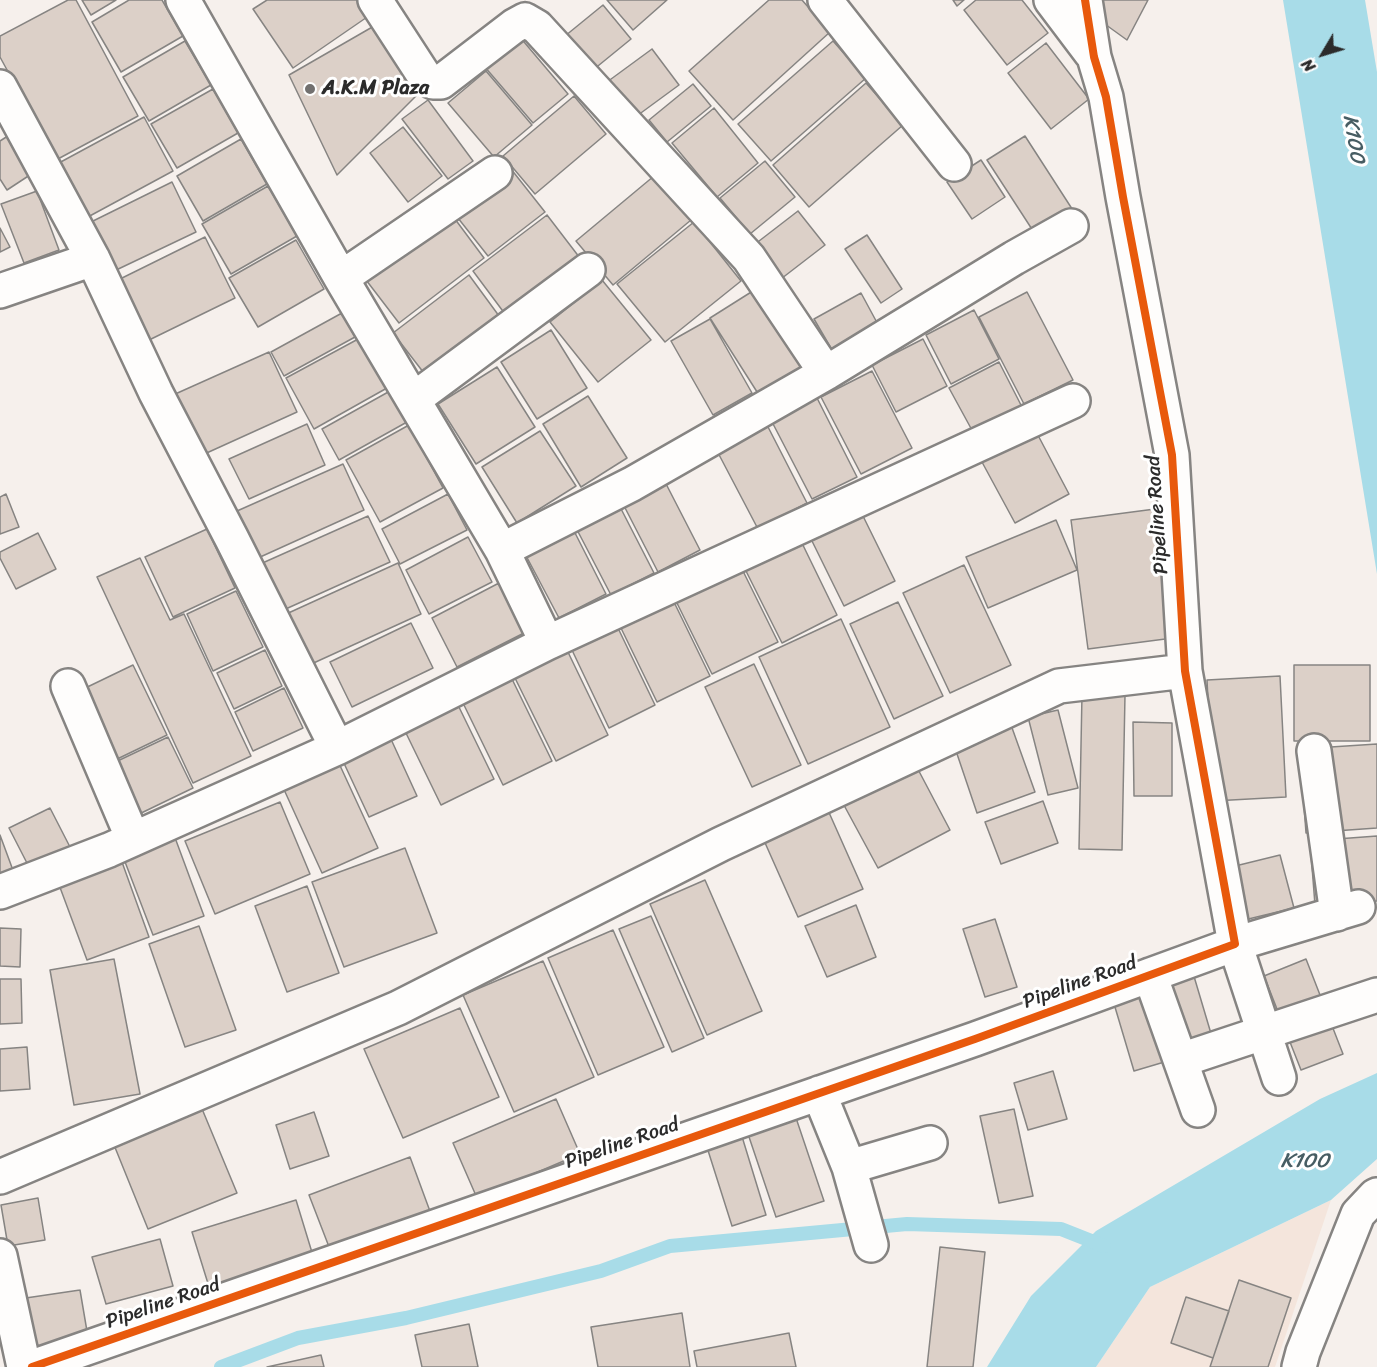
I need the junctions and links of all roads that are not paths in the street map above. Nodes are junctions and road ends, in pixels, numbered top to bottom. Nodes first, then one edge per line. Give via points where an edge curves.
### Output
1 (183, 0) edge
2 (375, 0) edge
3 (825, 0) edge
4 (1051, 0) edge
5 (1085, 0) edge
6 (1094, 57) junction
7 (0, 87) edge
8 (954, 164) dead end
9 (495, 173) dead end
10 (1071, 226) dead end
11 (93, 259) junction
12 (588, 270) dead end
13 (341, 278) junction
14 (0, 291) edge
15 (826, 373) junction
16 (414, 399) junction
17 (1074, 401) dead end
18 (502, 550) junction
19 (547, 643) junction
20 (1185, 671) junction
21 (68, 686) dead end
22 (337, 748) junction
23 (1314, 751) dead end
24 (133, 839) junction
25 (0, 892) edge
26 (1235, 944) junction
27 (1150, 975) junction
28 (1377, 995) edge
29 (1264, 1033) junction
30 (1181, 1060) junction
31 (1279, 1078) dead end
32 (819, 1093) junction
33 (1198, 1110) dead end
34 (930, 1143) dead end
35 (849, 1167) junction
36 (0, 1177) edge
37 (1377, 1196) edge
38 (871, 1245) dead end
39 (0, 1256) edge
40 (24, 1367) edge
41 (32, 1367) edge
42 (1299, 1367) edge

1 - 13 street
2 - 15 street via 424,77 433,82 441,82 525,20 537,27 749,258
3 - 8 street
4 - 6 street
5 - 6 street, Pipeline Road
6 - 20 street, Pipeline Road via 1106,97 1172,456
7 - 11 street
9 - 13 street
10 - 15 street
11 - 14 street
11 - 22 street via 156,393
12 - 16 street
13 - 16 street
15 - 18 street via 632,484
16 - 18 street
17 - 19 street
18 - 19 street
19 - 22 street
20 - 26 street, Pipeline Road
20 - 36 street via 1059,686 721,844 398,1008
21 - 24 street
22 - 24 street
23 - 26 street via 1347,910
24 - 25 street
26 - 27 street, Pipeline Road
26 - 29 street
27 - 30 street
27 - 32 street, Pipeline Road
28 - 29 street
29 - 30 street
29 - 31 street
30 - 33 street
32 - 35 street
32 - 41 street, Pipeline Road
34 - 35 street
35 - 38 street
37 - 42 street via 1358,1214
39 - 40 street

